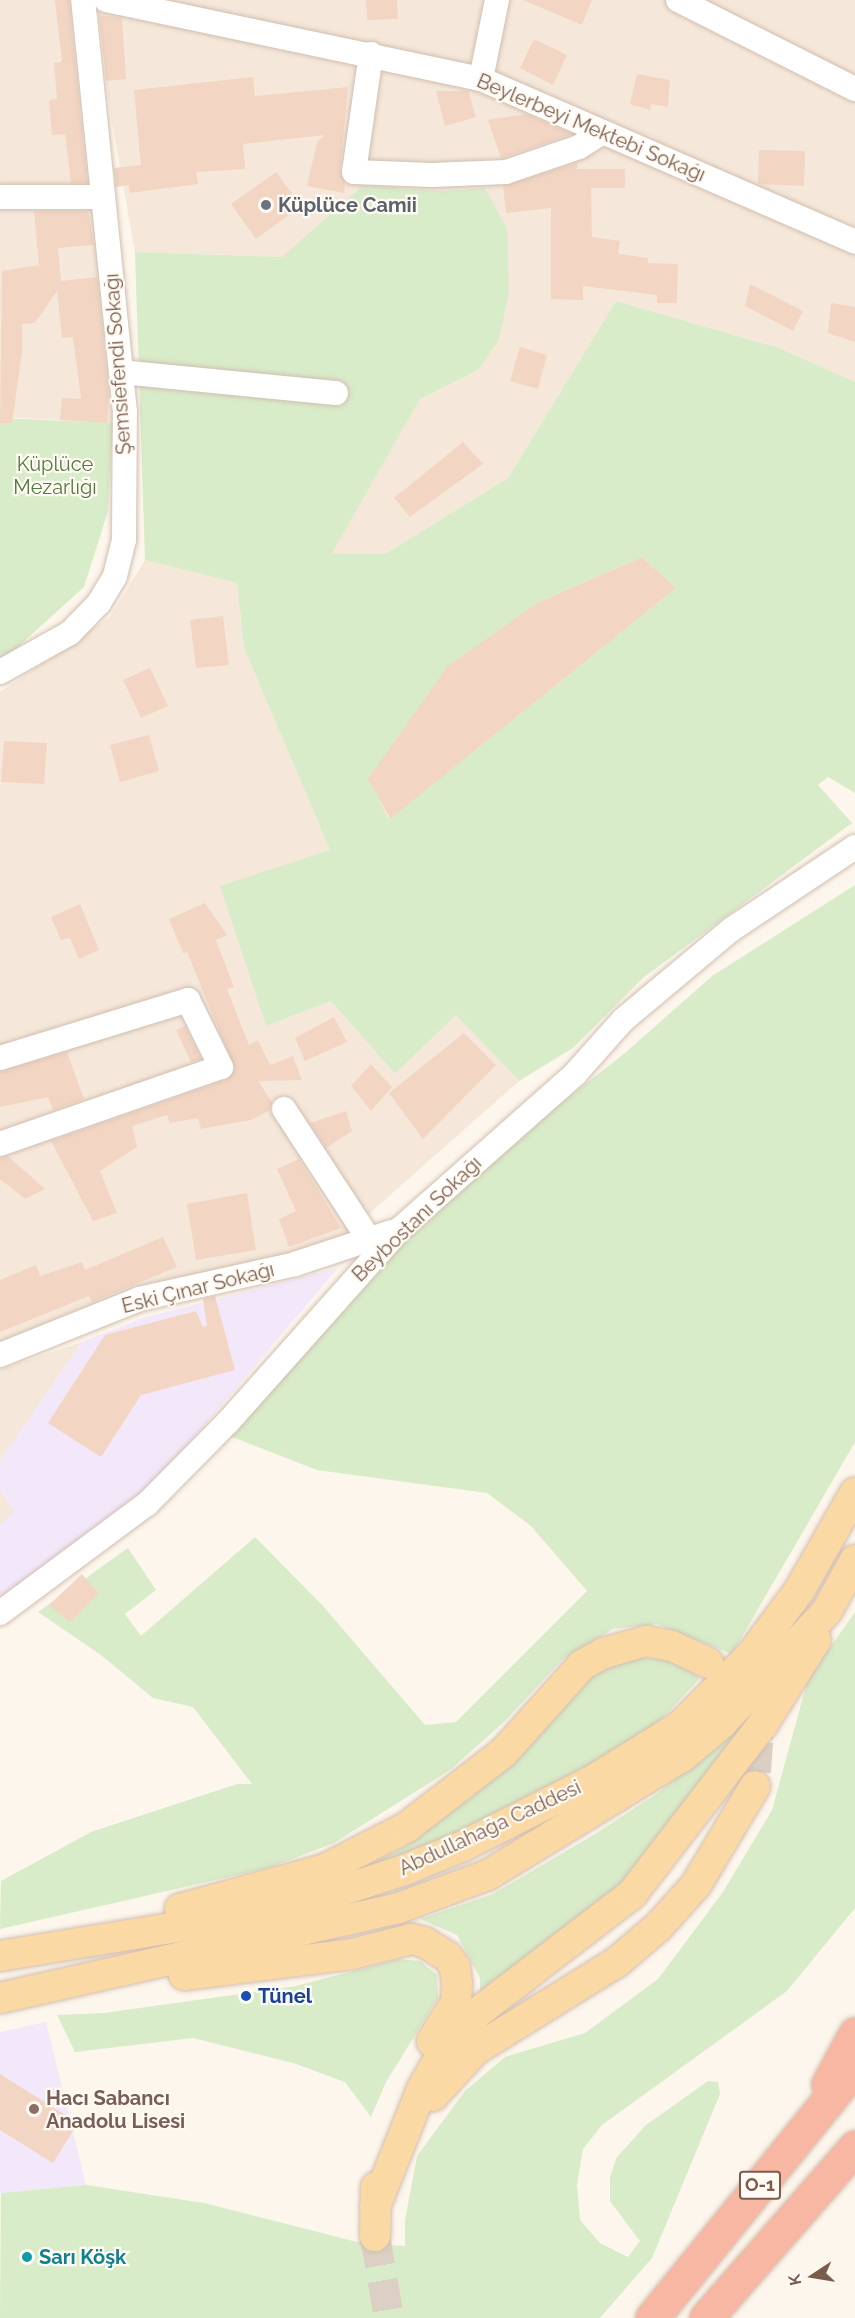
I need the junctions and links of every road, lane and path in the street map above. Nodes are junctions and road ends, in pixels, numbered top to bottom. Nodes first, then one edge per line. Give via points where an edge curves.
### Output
1 (83, 0) edge
2 (106, 0) edge
3 (497, 0) edge
4 (678, 0) edge
5 (371, 54) junction
6 (481, 79) junction
7 (855, 89) edge
8 (603, 132) junction
9 (0, 197) edge
10 (103, 197) junction
11 (855, 242) edge
12 (121, 372) junction
13 (336, 393) dead end
14 (0, 672) edge
15 (855, 847) edge
16 (0, 1058) edge
17 (284, 1109) dead end
18 (0, 1144) edge
19 (400, 1229) junction
20 (370, 1241) junction
21 (0, 1355) edge
22 (855, 1493) edge
23 (855, 1560) edge
24 (827, 1611) junction
25 (0, 1613) edge
26 (708, 1663) dead end
27 (755, 1786) tunnel mouth
28 (104, 1938) junction
29 (0, 1956) edge
30 (20, 1994) edge
31 (855, 2034) edge
32 (855, 2067) edge
33 (809, 2121) junction
34 (402, 2137) junction
35 (855, 2147) edge
36 (652, 2318) edge
37 (706, 2318) edge

1 - 10 street, Şemsiefendi Sokağı
2 - 5 street, Beylerbeyi Mektebi Sokağı
3 - 6 street
4 - 7 street
5 - 6 street, Beylerbeyi Mektebi Sokağı
5 - 8 street via 354,172 506,172 579,147
6 - 8 street, Beylerbeyi Mektebi Sokağı
8 - 11 street, Beylerbeyi Mektebi Sokağı
9 - 10 street
10 - 12 street, Şemsiefendi Sokağı
12 - 13 street
12 - 14 street, Şemsiefendi Sokağı via 125,412 124,540 115,576 99,603 70,633
15 - 19 street, Beybostanı Sokağı via 732,928 622,1020 575,1074
16 - 18 street via 188,1000 220,1067
17 - 20 street
19 - 20 street, Eski Çınar Sokağı
19 - 25 street, Beybostanı Sokağı via 228,1422 147,1504
20 - 21 street, Eski Çınar Sokağı via 295,1264 139,1299
22 - 28 main road, Abdullahağa Caddesi via 799,1591 751,1655 680,1726 650,1748 515,1821 404,1870 287,1906
23 - 24 main road, Abdullahağa Caddesi
24 - 30 main road, Abdullahağa Caddesi via 721,1724 683,1756 488,1875 396,1909
24 - 34 main road via 811,1651 763,1724 669,1851 632,1894 477,2013 443,2052
26 - 28 main road via 672,1646 646,1641 604,1653 582,1665 504,1752 407,1827 325,1869 171,1911
27 - 34 main road via 696,1885 658,1927 608,1968 475,2050
28 - 29 main road, Abdullahağa Caddesi
30 - 34 main road via 44,1996 352,1954 411,1939 436,1948 455,1967 456,2002 417,2062 383,2136 378,2154 375,2222
31 - 33 highway
32 - 33 highway, O-1
33 - 36 highway, O-1
35 - 37 highway, O-1

